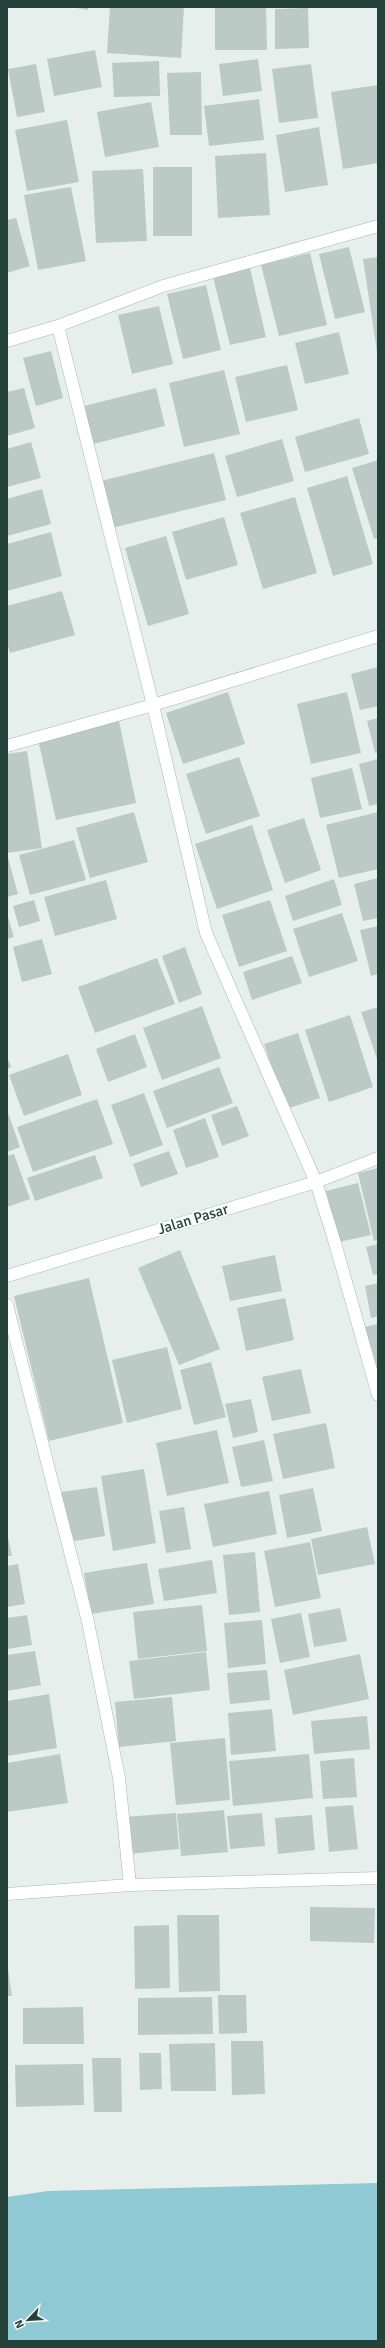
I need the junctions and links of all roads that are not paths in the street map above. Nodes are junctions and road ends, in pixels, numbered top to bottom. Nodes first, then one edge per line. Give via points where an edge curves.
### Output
1 (378, 226) edge
2 (58, 326) junction
3 (7, 341) edge
4 (378, 636) edge
5 (153, 705) junction
6 (7, 746) edge
7 (378, 1158) edge
8 (316, 1182) junction
9 (7, 1276) edge
10 (7, 1305) edge
11 (378, 1395) edge
12 (378, 1878) edge
13 (130, 1885) junction
14 (7, 1894) edge

1 - 2 street via 163,286
2 - 3 street
2 - 5 street
4 - 5 street
5 - 6 street
5 - 8 street via 206,933
7 - 8 street, Jalan Pasar
8 - 9 street, Jalan Pasar
8 - 11 street
10 - 13 street via 88,1622 119,1778
12 - 13 street
13 - 14 street

